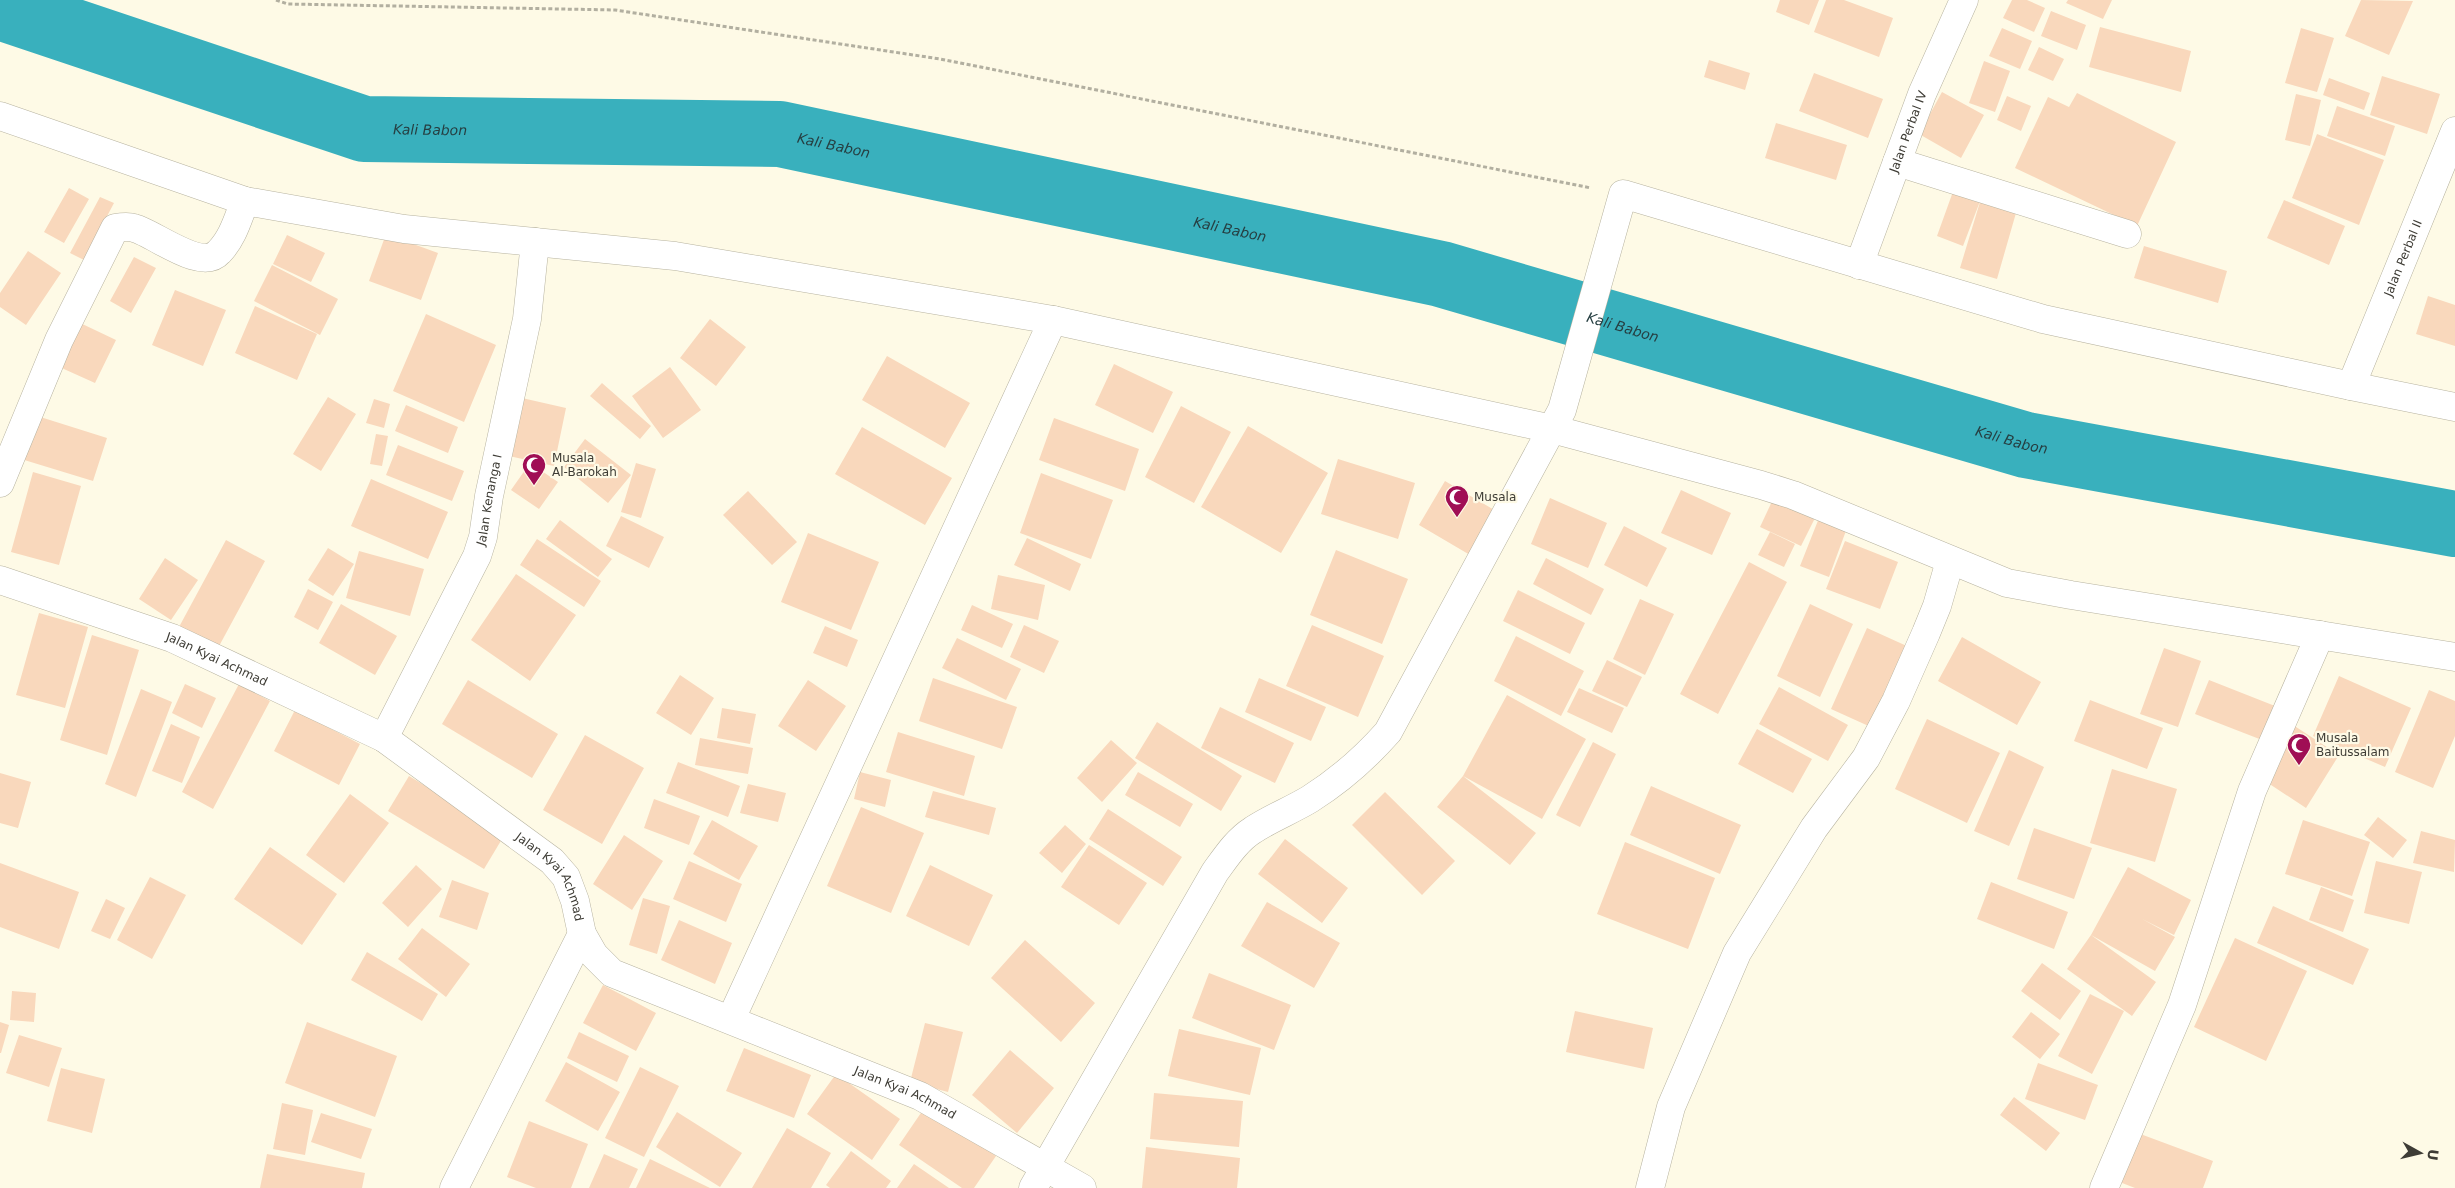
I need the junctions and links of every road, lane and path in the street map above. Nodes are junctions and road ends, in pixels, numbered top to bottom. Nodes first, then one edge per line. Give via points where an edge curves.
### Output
1 (276, 0) edge
2 (1964, 0) edge
3 (0, 116) edge
4 (2455, 131) edge
5 (1897, 162) junction
6 (1623, 194) junction
7 (245, 201) junction
8 (2127, 234) dead end
9 (536, 242) junction
10 (1859, 265) junction
11 (1053, 320) junction
12 (2351, 386) junction
13 (2455, 407) edge
14 (1557, 420) junction
15 (0, 482) edge
16 (1950, 561) junction
17 (0, 580) edge
18 (2320, 635) junction
19 (2455, 657) edge
20 (384, 738) junction
21 (582, 934) junction
22 (731, 1019) junction
23 (1039, 1178) edge
24 (454, 1188) edge
25 (1082, 1188) edge
26 (1650, 1188) edge
27 (2104, 1188) edge

1 - 6 path via 288,4 615,10 940,59
2 - 5 street, Jalan Perbal IV via 1922,94
3 - 7 street
4 - 12 street, Jalan Perbal II
5 - 8 street
5 - 10 street, Jalan Perbal IV
6 - 10 street
6 - 14 street
7 - 9 street via 404,229
7 - 15 street via 230,237 218,254 207,258 186,253 135,228 115,228 59,340
9 - 11 street via 674,256
9 - 20 street, Jalan Kenanga I via 527,319 480,546
10 - 12 street via 2043,319
11 - 14 street
11 - 22 street
12 - 13 street
14 - 16 street via 1793,495
14 - 23 street via 1388,732 1366,756 1334,782 1252,830 1234,846 1215,872
16 - 18 street via 2007,583
16 - 26 street via 1926,633 1866,758 1814,828 1737,953 1671,1107
17 - 20 street, Jalan Kyai Achmad via 172,638
18 - 19 street
18 - 27 street via 2252,791 2182,1005
20 - 21 street, Jalan Kyai Achmad via 552,861 566,877
21 - 22 street, Jalan Kyai Achmad via 594,955 612,973
21 - 24 street
22 - 23 street, Jalan Kyai Achmad via 920,1096
23 - 25 street, Jalan Kyai Achmad

